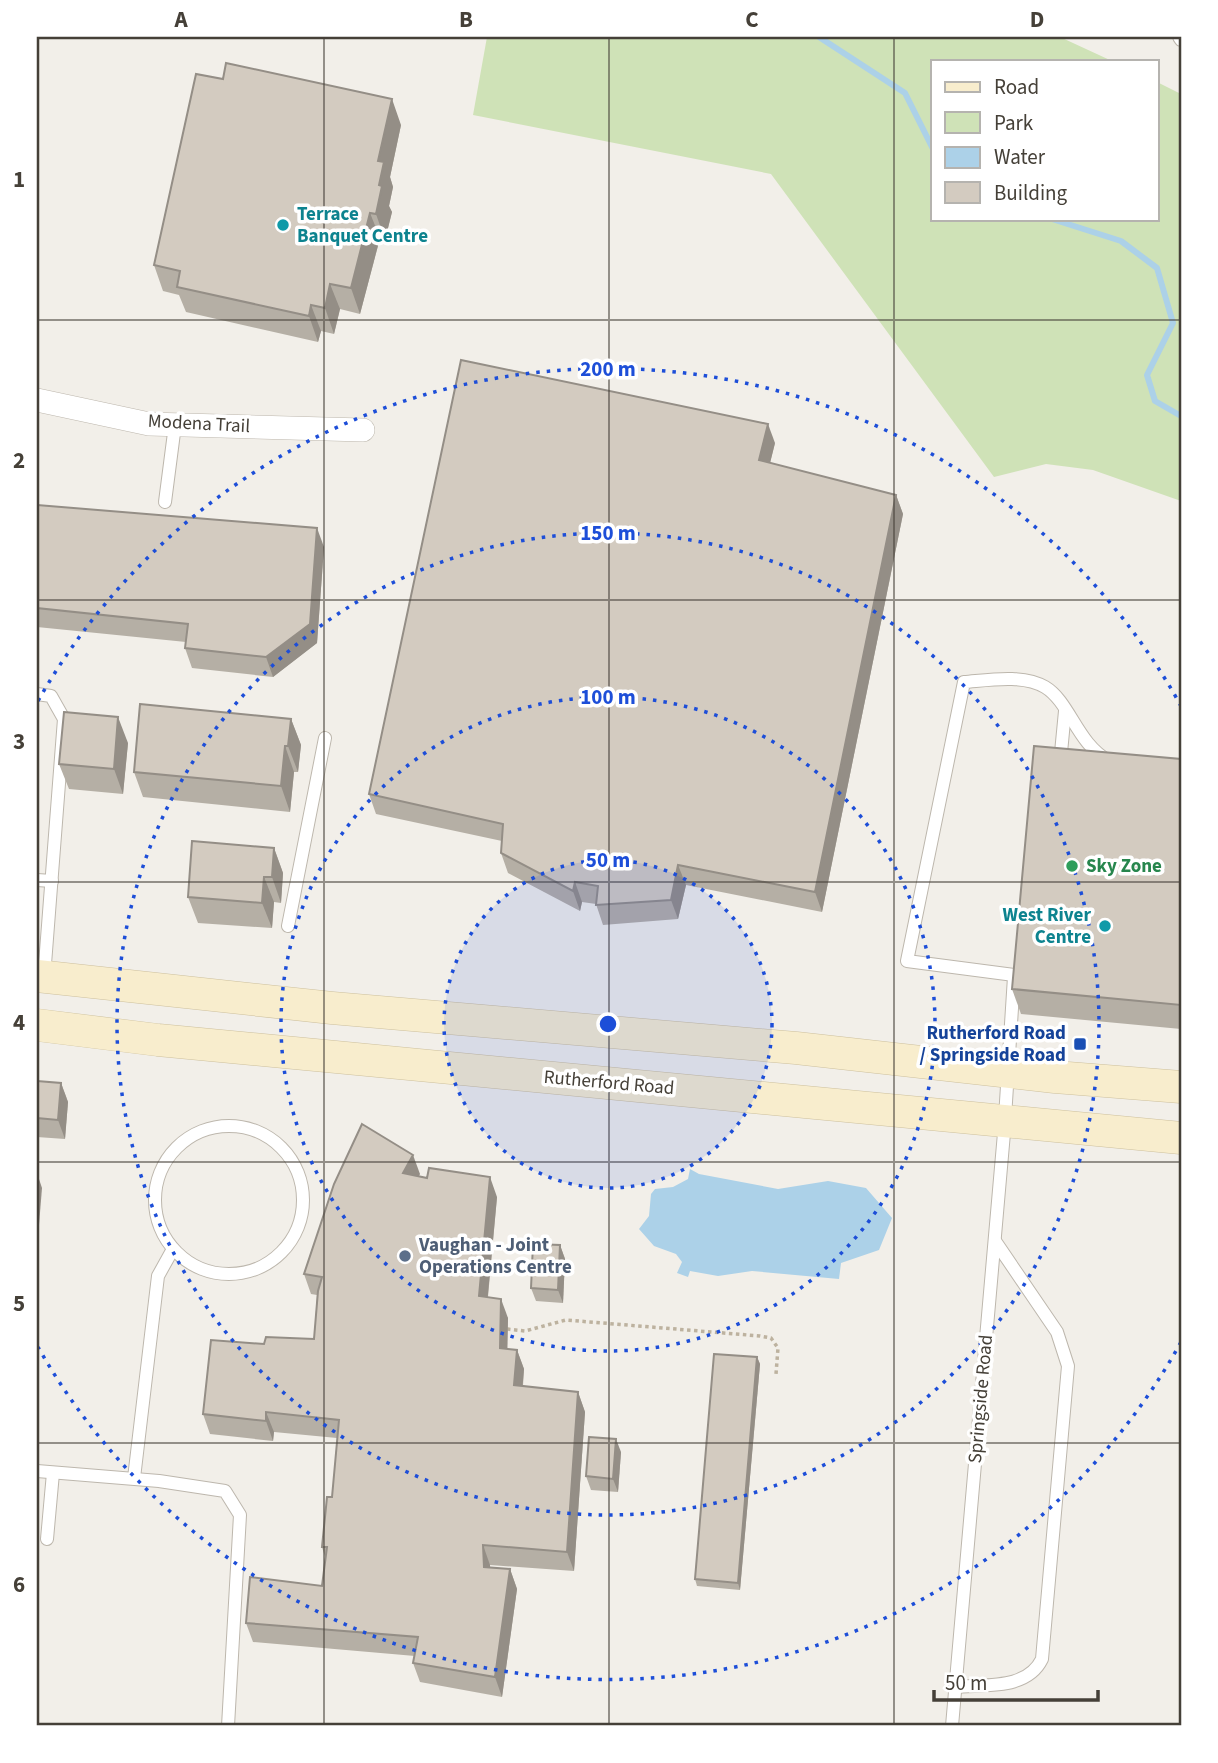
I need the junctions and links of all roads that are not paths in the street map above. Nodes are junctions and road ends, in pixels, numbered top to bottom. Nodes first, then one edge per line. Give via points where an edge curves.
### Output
1 (37, 400) edge
2 (175, 425) junction
3 (363, 430) dead end
4 (166, 502) dead end
5 (37, 694) edge
6 (1065, 711) junction
7 (325, 738) dead end
8 (1121, 767) edge
9 (1059, 773) edge
10 (37, 880) edge
11 (52, 881) junction
12 (288, 926) dead end
13 (1015, 961) edge
14 (1014, 975) junction
15 (40, 976) edge
16 (37, 1025) edge
17 (1009, 1072) junction
18 (1181, 1087) edge
19 (1004, 1122) junction
20 (1181, 1138) edge
21 (995, 1241) junction
22 (173, 1250) junction
23 (37, 1471) edge
24 (52, 1473) junction
25 (134, 1478) junction
26 (47, 1539) dead end
27 (955, 1687) junction
28 (228, 1726) edge
29 (952, 1726) edge

1 - 2 street, Modena Trail via 149,424
2 - 3 street, Modena Trail
2 - 4 lane
5 - 11 lane via 51,696 64,719
6 - 8 lane via 1087,743
6 - 9 lane
6 - 14 lane via 1056,696 1030,682 964,682 907,961
7 - 12 lane
10 - 11 lane
11 - 15 lane
13 - 14 lane, Springside Road
14 - 17 lane, Springside Road
15 - 17 main road
16 - 19 main road, Rutherford Road
17 - 18 main road
17 - 19 lane, Springside Road
19 - 20 main road, Rutherford Road
19 - 21 lane, Springside Road
21 - 27 lane, Springside Road
21 - 27 lane via 1057,1332 1068,1366 1042,1659 1023,1681
22 - 22 lane via 192,1265 215,1273 262,1267 281,1253 296,1234 303,1211 303,1187 281,1145 260,1131 235,1125 210,1127 187,1138 169,1155 157,1178 154,1203 160,1228
22 - 25 lane via 159,1276
23 - 24 lane
24 - 25 lane
24 - 26 lane
25 - 28 lane via 225,1491 240,1515
27 - 29 lane, Springside Road

